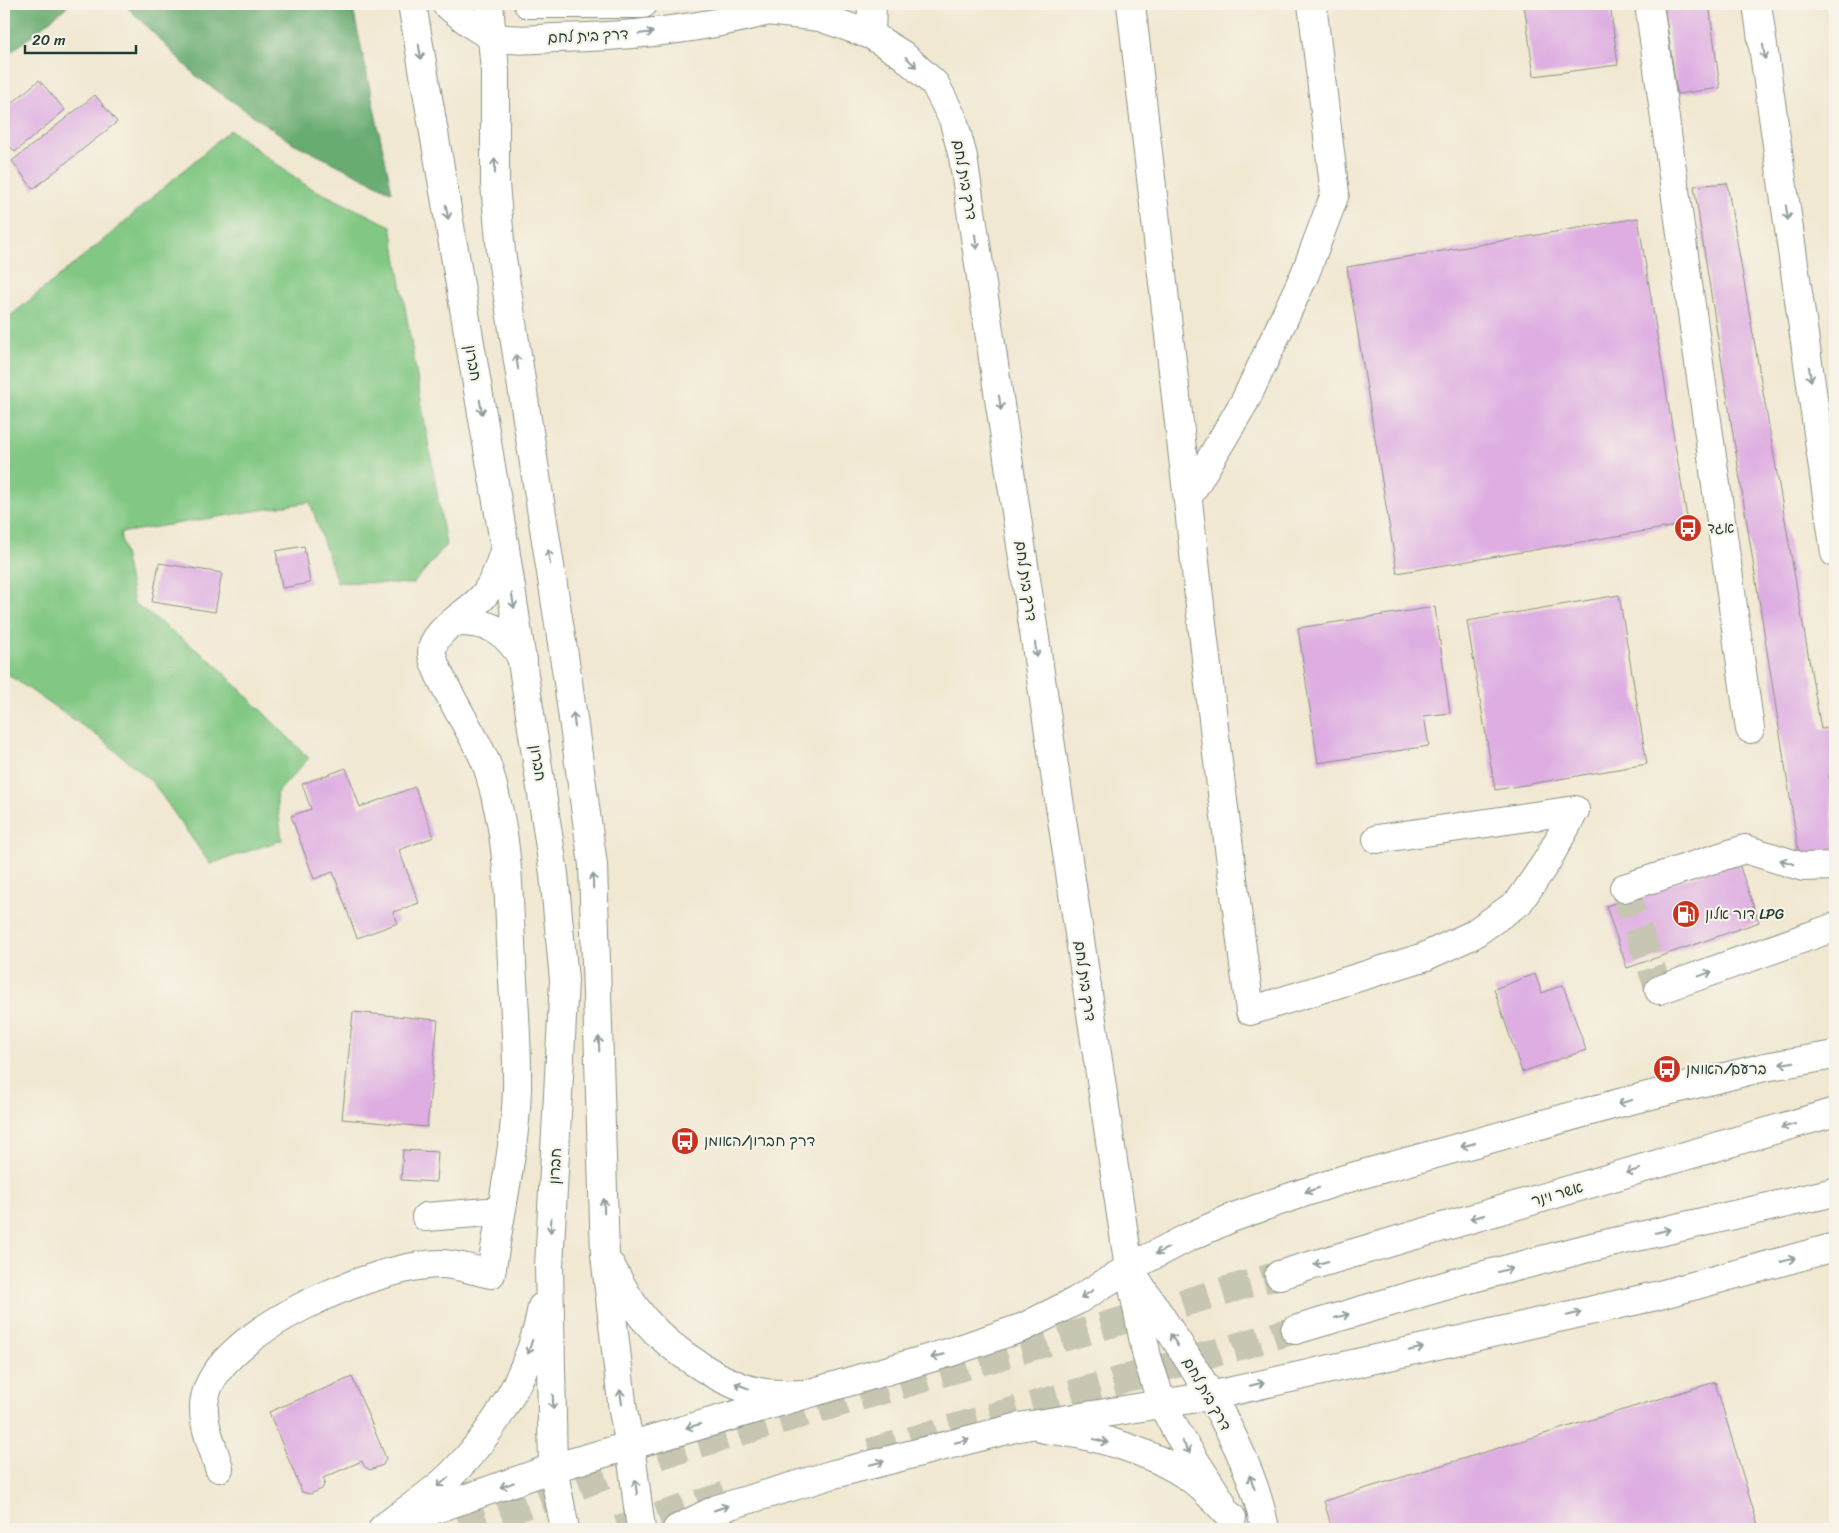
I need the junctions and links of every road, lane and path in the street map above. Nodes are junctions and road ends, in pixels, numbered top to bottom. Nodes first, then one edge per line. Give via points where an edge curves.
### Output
1 (412, 4) edge
2 (446, 4) edge
3 (490, 4) edge
4 (528, 4) edge
5 (643, 4) edge
6 (872, 4) edge
7 (1131, 4) edge
8 (1312, 4) edge
9 (1649, 4) edge
10 (1757, 4) edge
11 (767, 7) edge
12 (734, 9) edge
13 (871, 35) junction
14 (493, 36) junction
15 (1188, 497) junction
16 (505, 548) junction
17 (1835, 553) edge
18 (456, 622) junction
19 (522, 660) junction
20 (1750, 729) dead end
21 (1377, 839) dead end
22 (1835, 866) edge
23 (1624, 888) dead end
24 (1835, 927) edge
25 (1659, 990) dead end
26 (1835, 1055) edge
27 (1835, 1112) edge
28 (1835, 1192) edge
29 (500, 1211) junction
30 (426, 1217) dead end
31 (1834, 1248) edge
32 (604, 1255) junction
33 (549, 1266) junction
34 (1129, 1268) junction
35 (1279, 1275) tunnel mouth
36 (1295, 1330) tunnel mouth
37 (807, 1394) junction
38 (1210, 1396) junction
39 (1162, 1404) junction
40 (1019, 1427) junction
41 (630, 1445) junction
42 (219, 1468) dead end
43 (553, 1468) junction
44 (1235, 1524) edge
45 (380, 1528) edge
46 (564, 1529) edge
47 (641, 1529) edge
48 (678, 1529) edge
49 (1265, 1529) edge

1 -> 16 main road, חברון
2 - 14 main road, דרך בית לחם
3 - 14 main road
4 - 5 main road, דרך בית לחם
6 - 13 main road
7 - 15 main road
8 - 15 main road via 1335,194 1305,274 1245,401
9 - 20 main road
10 -> 17 main road
11 - 12 main road, דרך בית לחם
11 - 13 main road, דרך בית לחם via 820,16
14 -> 12 main road, דרך בית לחם via 515,39 604,38
13 -> 34 main road, דרך בית לחם via 903,55 935,84 953,119 963,157
32 -> 14 main road via 593,865 567,674 501,252 495,184
15 - 21 main road via 1250,1011 1424,957 1472,935 1520,902 1547,861 1574,810
16 - 18 main road via 486,594
16 -> 19 main road, חברון
18 - 19 main road via 488,625 502,633
18 - 29 main road via 436,638 432,652 437,669 486,764 499,814 509,901 517,1090 509,1169
19 -> 33 main road, חברון via 554,874 564,980
22 -> 23 main road via 1803,867 1745,849
25 -> 24 main road
26 -> 34 main road via 1765,1067 1623,1102 1345,1180 1234,1217
27 -> 35 main road, אשר וינר
36 -> 28 main road via 1588,1248
29 - 30 main road
29 - 42 main road via 492,1274 443,1264 405,1269 354,1283 297,1309 239,1346 216,1372 205,1397 204,1420
38 -> 31 main road via 1656,1296
37 -> 32 main road via 763,1393 741,1386 684,1354 646,1322
41 -> 32 main road
33 -> 43 main road, חברון
33 -> 45 main road via 540,1316 528,1355 492,1427 451,1475
34 -> 37 main road via 1076,1301 1024,1327
38 -> 34 main road, דרך בית לחם
34 - 39 main road, דרך בית לחם via 1147,1357
37 -> 41 main road
38 - 39 main road
49 -> 38 main road, דרך בית לחם via 1253,1483
39 - 40 main road
39 -> 44 main road, דרך בית לחם
40 -> 44 main road via 1090,1438 1148,1455 1192,1479
48 -> 40 main road via 717,1509 825,1476
41 - 43 main road
47 -> 41 main road
43 -> 45 main road
43 - 46 main road, חברון

